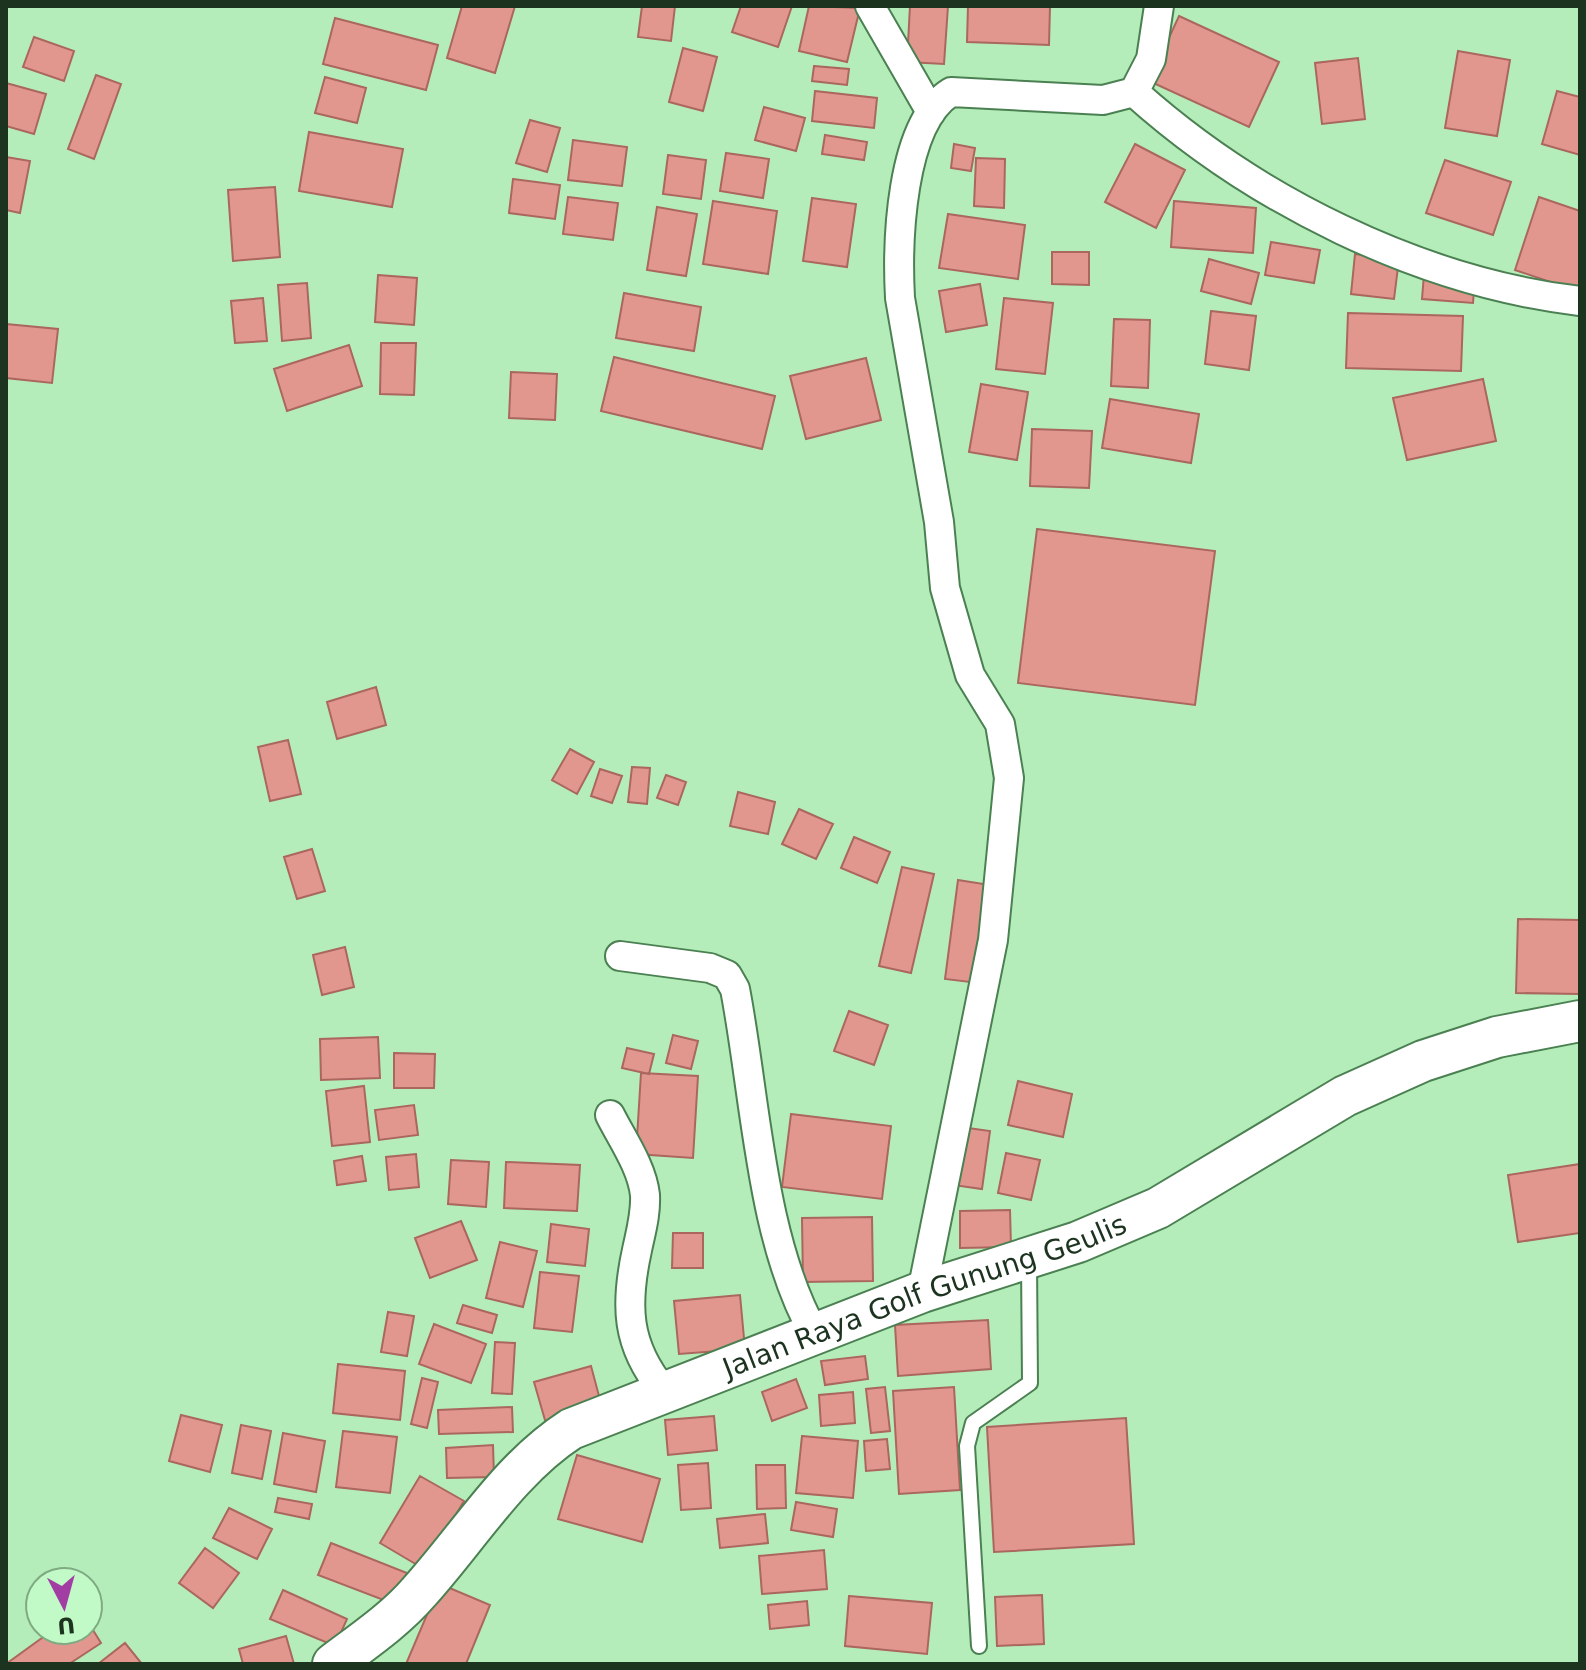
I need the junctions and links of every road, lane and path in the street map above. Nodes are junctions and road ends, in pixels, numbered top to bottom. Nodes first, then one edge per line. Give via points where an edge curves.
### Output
1 (870, 6) edge
2 (1159, 6) edge
3 (1134, 92) junction
4 (931, 112) junction
5 (1580, 301) edge
6 (620, 956) dead end
7 (1580, 1021) edge
8 (610, 1115) dead end
9 (1029, 1258) junction
10 (922, 1292) junction
11 (815, 1335) junction
12 (663, 1390) junction
13 (979, 1646) dead end
14 (333, 1664) edge

1 - 4 street
2 - 3 street via 1151,59
3 - 4 street via 1103,100 951,92
3 - 5 street via 1178,132 1261,189 1346,230 1484,280
4 - 10 street via 908,176 898,265 900,298 939,522 945,588 970,675 1000,724 1009,778 993,940
6 - 11 street via 710,968 727,975 735,989 782,1252
7 - 9 main road, Jalan Raya Golf Gunung Geulis via 1497,1037 1423,1061 1345,1096 1158,1208
8 - 12 street via 644,1190 646,1211 628,1313 647,1371
9 - 10 main road, Jalan Raya Golf Gunung Geulis
9 - 13 lane via 1030,1383 973,1423 967,1446
10 - 11 main road, Jalan Raya Golf Gunung Geulis
11 - 12 main road, Jalan Raya Golf Gunung Geulis
12 - 14 main road, Jalan Raya Golf Gunung Geulis via 550,1443 417,1595

